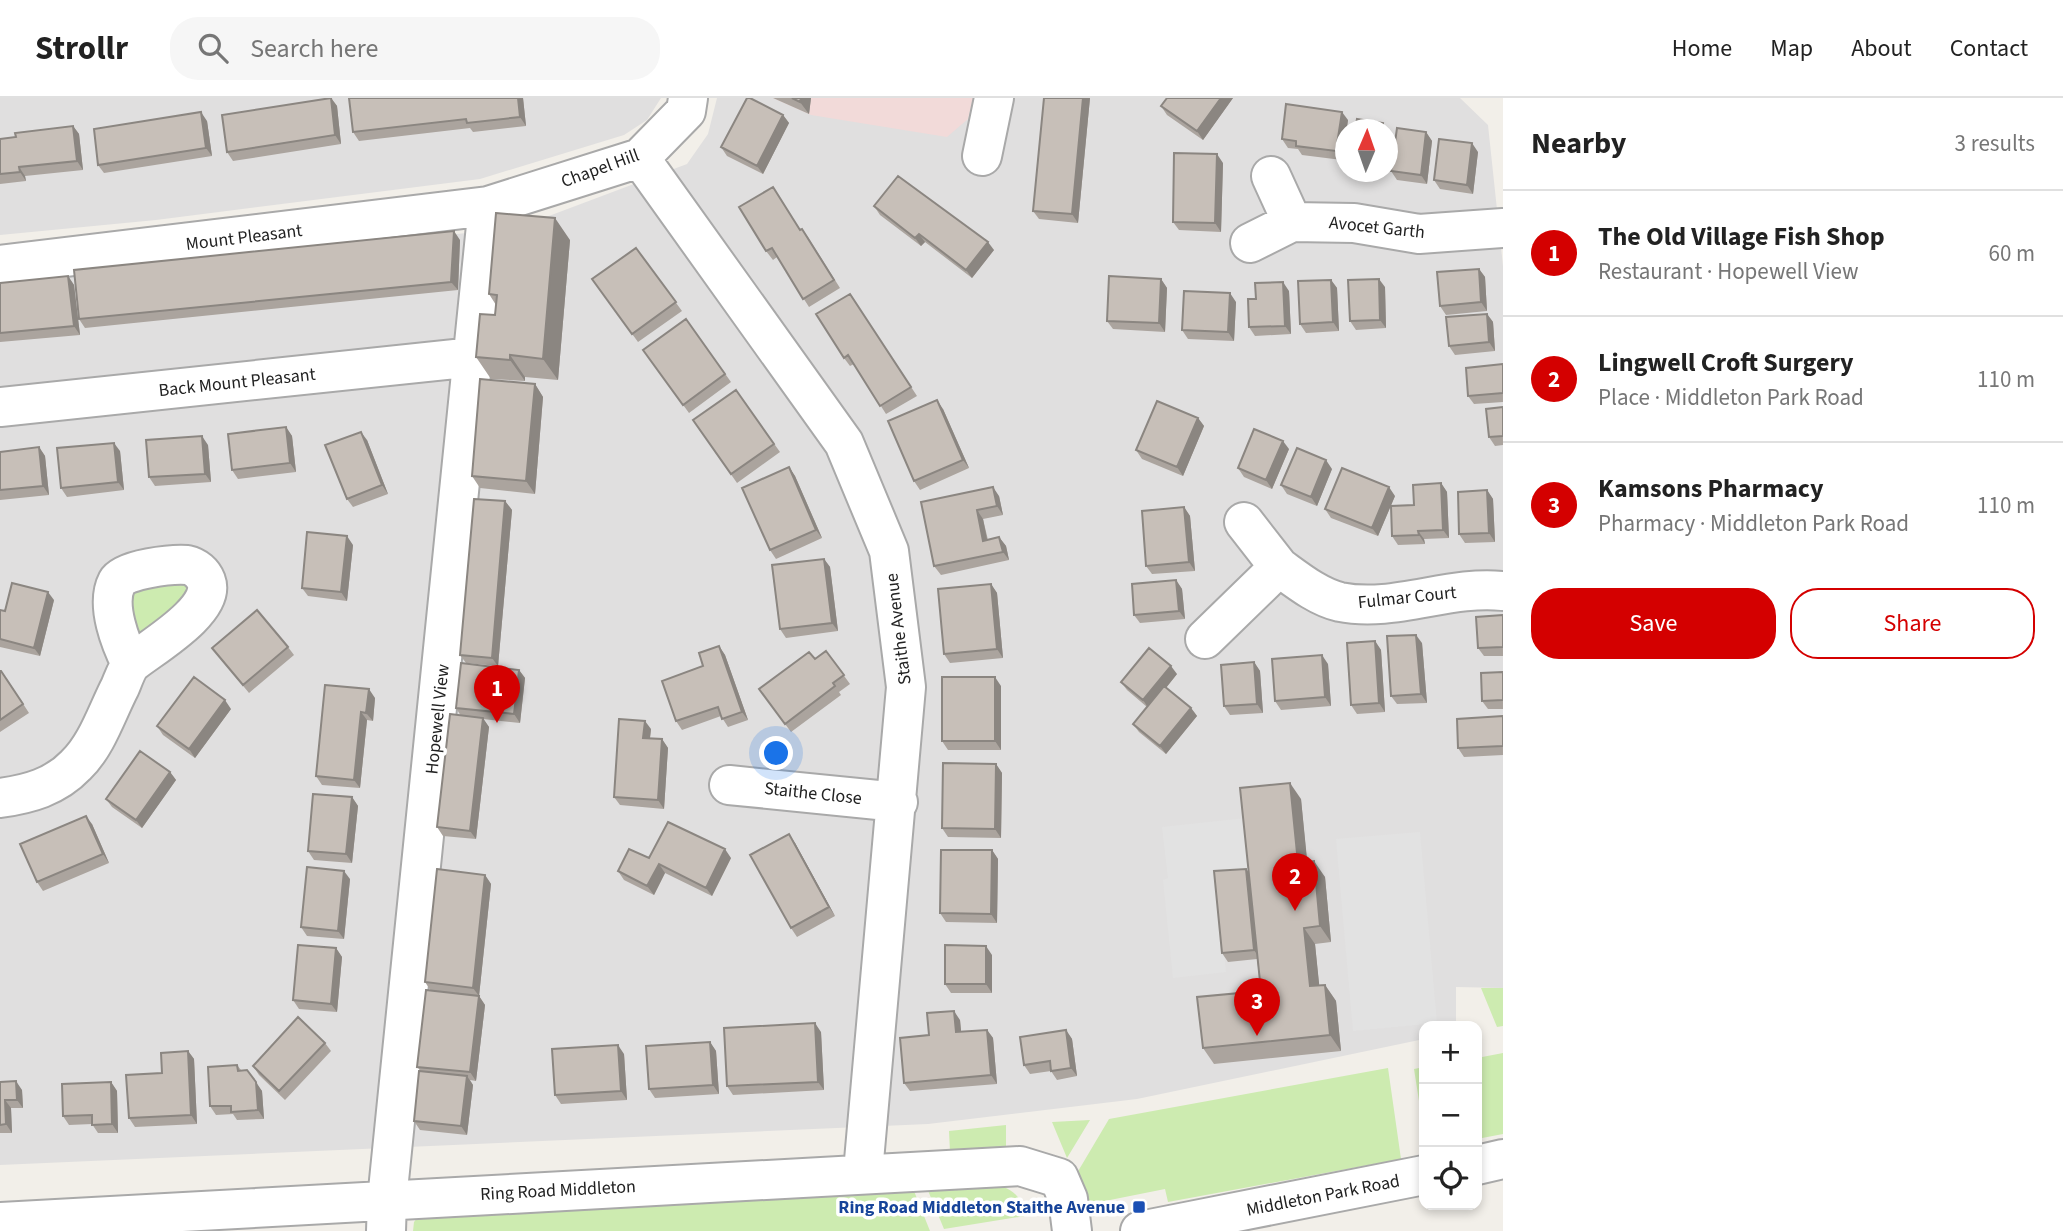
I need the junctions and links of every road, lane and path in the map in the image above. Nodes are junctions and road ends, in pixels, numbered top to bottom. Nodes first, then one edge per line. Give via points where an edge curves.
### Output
1 (688, 98) edge
2 (994, 98) edge
3 (982, 156) dead end
4 (640, 158) junction
5 (1271, 176) dead end
6 (488, 206) junction
7 (1292, 222) junction
8 (1503, 228) edge
9 (1251, 243) dead end
10 (0, 265) edge
11 (474, 357) junction
12 (0, 407) edge
13 (1244, 522) dead end
14 (1279, 567) junction
15 (1503, 591) edge
16 (1205, 639) dead end
17 (131, 664) dead end
18 (729, 785) dead end
19 (0, 798) edge
20 (898, 802) junction
21 (1503, 1159) edge
22 (1482, 1164) edge
23 (863, 1172) junction
24 (1419, 1176) edge
25 (386, 1215) edge
26 (0, 1222) edge
27 (1072, 1231) edge
28 (1140, 1231) edge

1 - 4 street, Chapel Hill via 686,111
2 - 3 street
4 - 6 street, Chapel Hill
4 - 20 street, Staithe Avenue via 844,443 889,551 906,687
5 - 7 street
6 - 10 street, Mount Pleasant
6 - 11 street, Hopewell View
7 - 8 street, Avocet Garth via 1354,223 1419,234
7 - 9 street, Avocet Garth
11 - 12 street, Back Mount Pleasant
11 - 25 street, Hopewell View
13 - 14 street, Fulmar Court
14 - 15 street, Fulmar Court via 1338,602 1368,604 1481,589
14 - 16 street
17 - 19 street via 78,764 56,782 29,794
18 - 20 street, Staithe Close
20 - 23 street, Staithe Avenue
21 - 22 street
23 - 25 street, Ring Road Middleton
23 - 27 street, Ring Road Middleton via 1020,1166 1059,1178 1068,1199
24 - 28 street, Middleton Park Road
25 - 26 street, Ring Road Middleton

